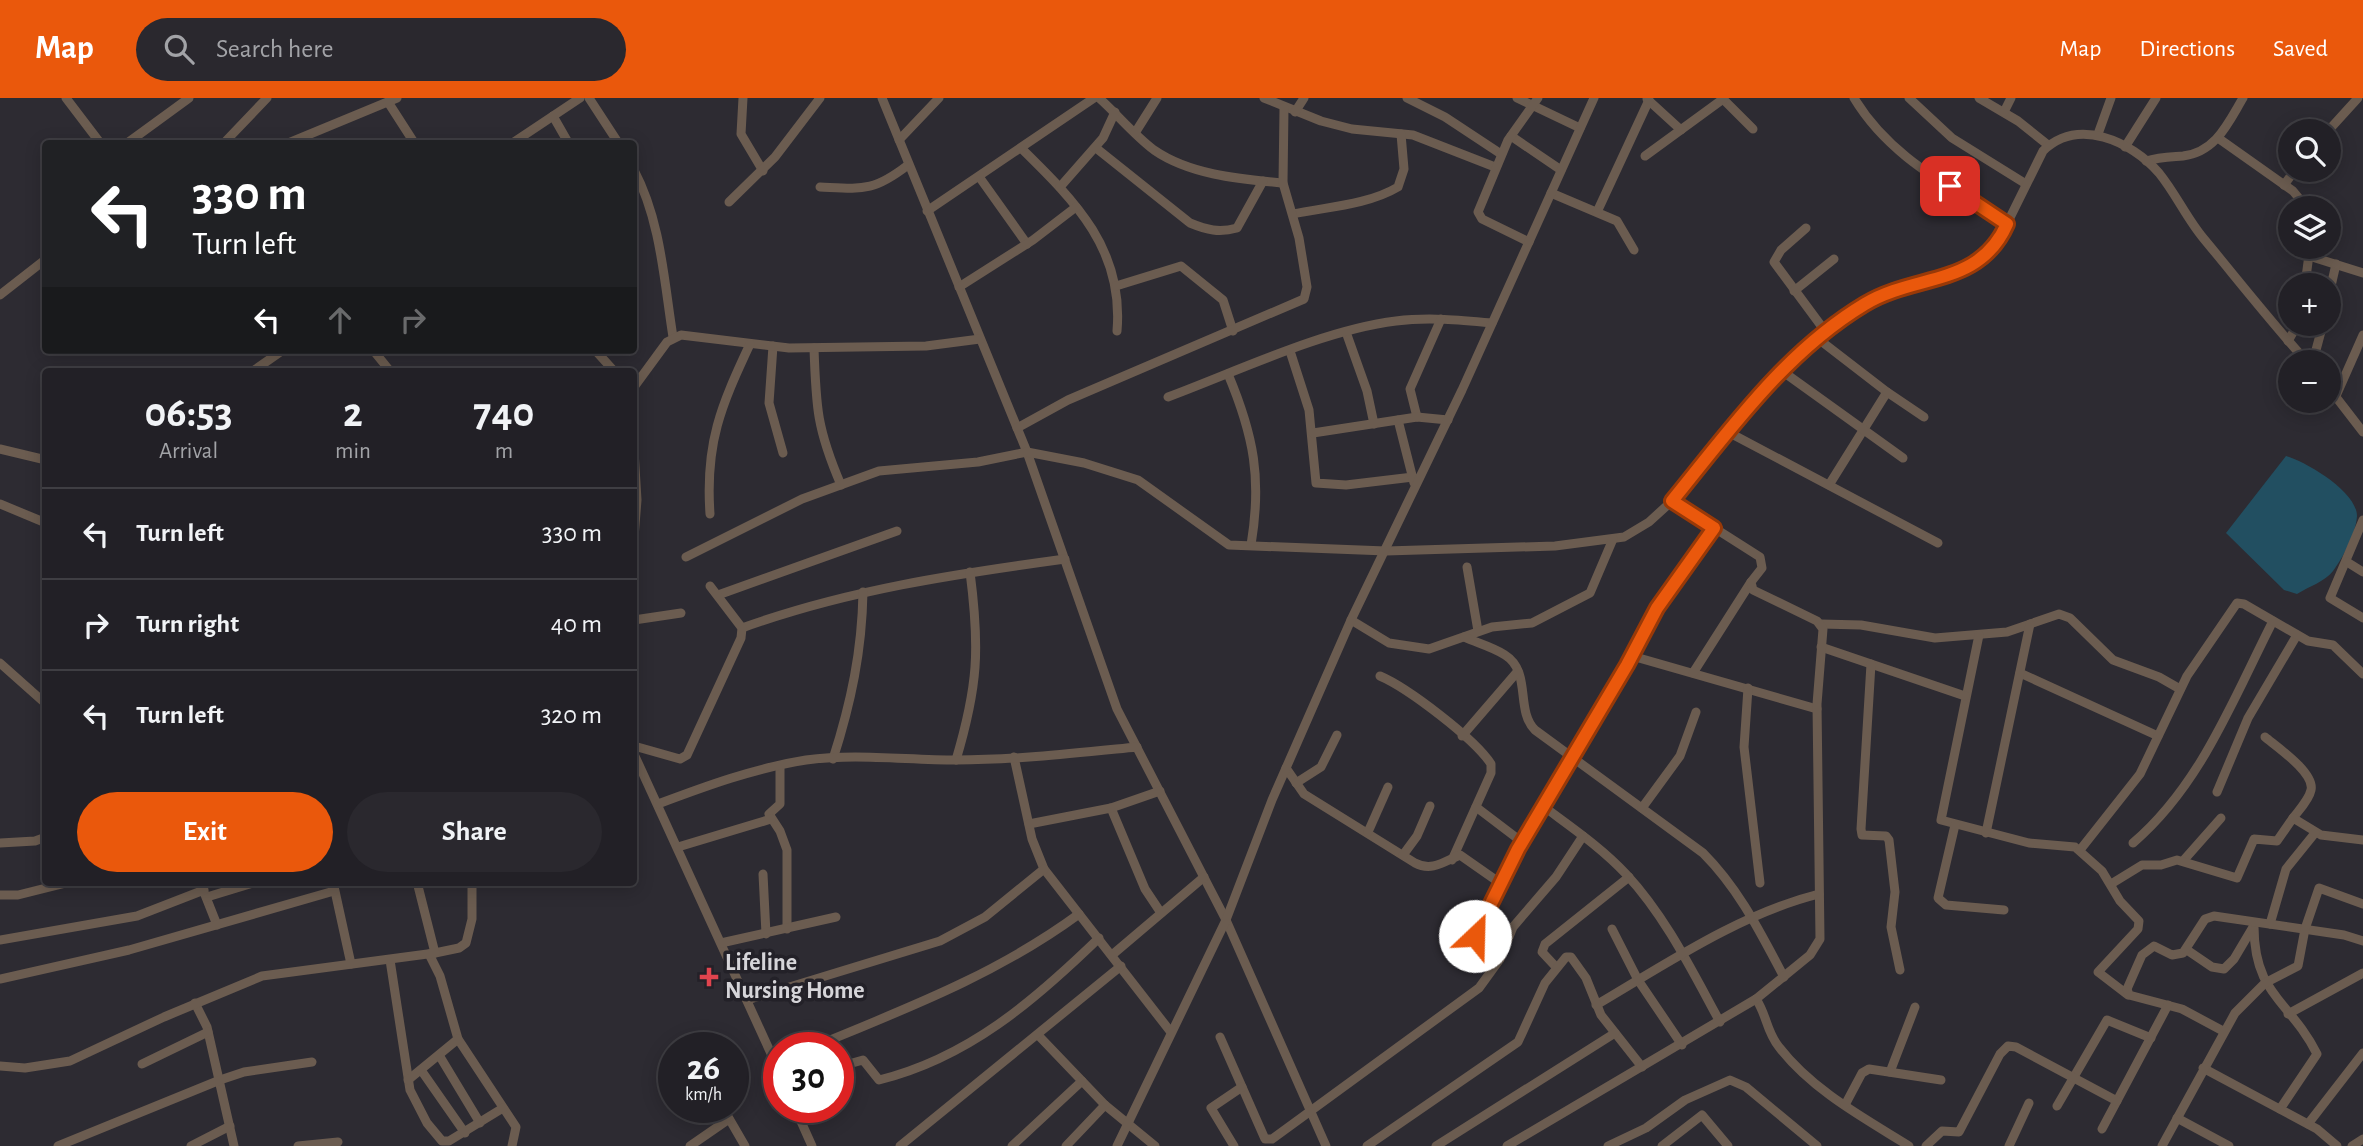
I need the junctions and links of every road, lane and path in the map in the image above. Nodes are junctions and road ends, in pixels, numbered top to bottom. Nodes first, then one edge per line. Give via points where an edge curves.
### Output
1 (66, 98) edge
2 (188, 98) edge
3 (267, 98) edge
4 (580, 98) edge
5 (589, 98) edge
6 (743, 98) edge
7 (820, 98) edge
8 (883, 98) edge
9 (939, 98) edge
10 (1097, 98) edge
11 (1157, 98) edge
12 (1266, 98) edge
13 (1304, 98) edge
14 (1407, 98) edge
15 (1517, 98) edge
16 (1594, 98) edge
17 (1723, 98) edge
18 (1854, 98) edge
19 (1909, 98) edge
20 (1979, 98) edge
21 (2011, 98) edge
22 (2111, 98) edge
23 (2156, 98) edge
24 (2243, 98) edge
25 (1647, 99) edge
26 (2360, 99) edge
27 (392, 100) edge
28 (1536, 102) edge
29 (1284, 108) junction
30 (1115, 112) junction
31 (1294, 112) junction
32 (2004, 112) junction
33 (553, 116) junction
34 (2340, 119) edge
35 (1580, 128) junction
36 (1753, 129) dead end
37 (1681, 130) junction
38 (1135, 132) junction
39 (1401, 134) junction
40 (2098, 134) junction
41 (1511, 135) junction
42 (2218, 138) junction
43 (98, 140) edge
44 (131, 140) edge
45 (227, 140) edge
46 (296, 140) edge
47 (413, 140) edge
48 (518, 140) edge
49 (567, 140) edge
50 (616, 140) edge
51 (899, 140) junction
52 (2048, 145) junction
53 (2125, 147) junction
54 (1096, 148) junction
55 (1021, 149) junction
56 (1501, 154) junction
57 (1645, 156) dead end
58 (2146, 161) junction
59 (908, 165) junction
60 (1495, 167) junction
61 (1561, 170) junction
62 (762, 171) junction
63 (637, 177) edge
64 (980, 178) junction
65 (1263, 181) junction
66 (2286, 182) edge
67 (1283, 183) junction
68 (2026, 184) junction
69 (2284, 185) junction
70 (820, 187) dead end
71 (1060, 187) junction
72 (1551, 193) junction
73 (2295, 196) edge
74 (729, 202) dead end
75 (1076, 206) junction
76 (927, 211) junction
77 (1597, 212) junction
78 (1293, 214) junction
79 (2007, 224) junction
80 (1806, 228) dead end
81 (1529, 242) junction
82 (1027, 244) junction
83 (1634, 250) dead end
84 (1834, 258) dead end
85 (2326, 259) edge
86 (42, 262) edge
87 (2336, 264) junction
88 (2334, 273) edge
89 (2363, 273) edge
90 (1116, 286) junction
91 (959, 287) junction
92 (1794, 291) junction
93 (0, 295) edge
94 (1441, 319) junction
95 (1492, 323) junction
96 (1117, 331) dead end
97 (1233, 331) junction
98 (1825, 331) junction
99 (1346, 332) junction
100 (2363, 335) edge
101 (2291, 336) edge
102 (673, 337) junction
103 (1817, 338) junction
104 (980, 339) junction
105 (2288, 341) junction
106 (750, 344) junction
107 (773, 346) junction
108 (814, 348) junction
109 (2297, 350) edge
110 (1290, 351) junction
111 (277, 354) edge
112 (599, 354) edge
113 (257, 368) edge
114 (611, 368) edge
115 (1782, 371) junction
116 (1228, 374) junction
117 (637, 383) edge
118 (2341, 385) edge
119 (1887, 392) junction
120 (1168, 397) dead end
121 (2341, 403) edge
122 (1417, 417) junction
123 (1924, 417) dead end
124 (1398, 420) junction
125 (1448, 420) junction
126 (1374, 424) junction
127 (1017, 428) junction
128 (1863, 430) junction
129 (1728, 432) junction
130 (2363, 432) edge
131 (1313, 433) junction
132 (0, 449) edge
133 (1027, 452) junction
134 (783, 453) dead end
135 (1903, 457) dead end
136 (42, 459) edge
137 (1413, 477) junction
138 (841, 485) junction
139 (1829, 485) junction
140 (1415, 488) junction
141 (1672, 501) junction
142 (0, 504) edge
143 (710, 514) dead end
144 (2363, 520) edge
145 (42, 521) edge
146 (1714, 528) junction
147 (897, 531) dead end
148 (1613, 539) junction
149 (1938, 543) dead end
150 (1251, 545) junction
151 (1386, 551) junction
152 (686, 557) dead end
153 (1065, 559) junction
154 (2347, 562) junction
155 (1466, 567) dead end
156 (970, 572) junction
157 (2363, 572) edge
158 (1751, 582) junction
159 (710, 586) dead end
160 (863, 592) junction
161 (718, 595) junction
162 (681, 612) dead end
163 (2363, 618) edge
164 (637, 619) edge
165 (1351, 620) junction
166 (2273, 621) junction
167 (1821, 624) junction
168 (2030, 624) junction
169 (742, 628) junction
170 (1478, 631) junction
171 (1979, 635) junction
172 (2297, 635) junction
173 (1464, 637) junction
174 (1821, 647) junction
175 (1632, 656) junction
176 (0, 663) edge
177 (1871, 664) junction
178 (1518, 671) junction
179 (1693, 673) junction
180 (2020, 673) junction
181 (2363, 674) edge
182 (1380, 676) dead end
183 (1748, 688) junction
184 (2180, 689) junction
185 (1965, 696) junction
186 (42, 700) edge
187 (1817, 709) junction
188 (1696, 712) dead end
189 (1337, 735) dead end
190 (1462, 736) junction
191 (2158, 736) junction
192 (2265, 737) dead end
193 (637, 747) edge
194 (1137, 747) junction
195 (1014, 757) junction
196 (1572, 757) junction
197 (833, 759) junction
198 (637, 760) edge
199 (956, 760) junction
200 (780, 766) junction
201 (1286, 768) junction
202 (1296, 783) junction
203 (1388, 787) dead end
204 (1160, 791) junction
205 (2217, 792) dead end
206 (658, 804) junction
207 (1430, 806) dead end
208 (1543, 806) junction
209 (1475, 807) junction
210 (1111, 808) junction
211 (1642, 808) junction
212 (2221, 818) dead end
213 (2293, 818) junction
214 (771, 819) junction
215 (1029, 824) junction
216 (1955, 825) junction
217 (1368, 832) junction
218 (1986, 833) junction
219 (2315, 833) junction
220 (1583, 836) junction
221 (42, 839) edge
222 (2363, 840) edge
223 (1522, 842) junction
224 (0, 843) edge
225 (2133, 843) dead end
226 (678, 846) junction
227 (2080, 850) junction
228 (1403, 855) junction
229 (1452, 860) junction
230 (2183, 861) junction
231 (1045, 869) junction
232 (763, 874) dead end
233 (1204, 877) junction
234 (1629, 877) junction
235 (1500, 883) junction
236 (1759, 883) dead end
237 (2111, 884) junction
238 (54, 886) edge
239 (230, 886) edge
240 (418, 886) edge
241 (472, 886) edge
242 (333, 887) edge
243 (204, 890) edge
244 (1819, 894) junction
245 (0, 895) edge
246 (2363, 904) edge
247 (2004, 910) dead end
248 (1161, 913) junction
249 (1079, 914) junction
250 (836, 917) dead end
251 (1753, 918) junction
252 (1226, 920) junction
253 (2254, 924) junction
254 (2270, 924) junction
255 (218, 925) junction
256 (787, 929) junction
257 (1612, 929) dead end
258 (2305, 929) junction
259 (766, 934) junction
260 (1099, 938) junction
261 (0, 940) edge
262 (2363, 941) edge
263 (721, 943) junction
264 (2187, 950) junction
265 (432, 954) junction
266 (1683, 954) junction
267 (2237, 954) junction
268 (1112, 955) junction
269 (1500, 959) junction
270 (2255, 959) junction
271 (390, 960) junction
272 (351, 964) junction
273 (1121, 967) junction
274 (1556, 967) junction
275 (1900, 970) dead end
276 (2363, 973) edge
277 (1784, 977) junction
278 (0, 979) edge
279 (1638, 980) junction
280 (2265, 983) junction
281 (2129, 995) junction
282 (1756, 999) junction
283 (747, 1000) junction
284 (195, 1003) junction
285 (1596, 1005) junction
286 (2168, 1005) junction
287 (1915, 1007) dead end
288 (2288, 1014) junction
289 (1720, 1022) junction
290 (1170, 1031) junction
291 (2223, 1031) junction
292 (208, 1032) junction
293 (850, 1032) edge
294 (1615, 1032) junction
295 (763, 1034) edge
296 (1038, 1035) junction
297 (1220, 1037) dead end
298 (2151, 1038) junction
299 (458, 1039) junction
300 (1682, 1045) junction
301 (2363, 1053) edge
302 (439, 1055) junction
303 (312, 1062) dead end
304 (854, 1063) edge
305 (142, 1064) dead end
306 (0, 1066) edge
307 (1642, 1067) junction
308 (2203, 1068) junction
309 (421, 1070) junction
310 (1890, 1072) junction
311 (2074, 1077) junction
312 (220, 1080) junction
313 (408, 1080) junction
314 (1941, 1080) dead end
315 (1082, 1081) junction
316 (1242, 1087) junction
317 (2117, 1101) junction
318 (2029, 1103) dead end
319 (1105, 1105) junction
320 (1845, 1105) junction
321 (2057, 1106) dead end
322 (503, 1108) junction
323 (2280, 1109) junction
324 (1311, 1111) junction
325 (2177, 1118) junction
326 (480, 1123) junction
327 (723, 1123) edge
328 (731, 1123) edge
329 (802, 1123) edge
330 (1127, 1124) junction
331 (2308, 1124) junction
332 (230, 1126) junction
333 (2102, 1129) dead end
334 (465, 1133) junction
335 (2362, 1141) edge
336 (79, 1142) edge
337 (338, 1142) dead end
338 (448, 1144) edge
339 (741, 1144) edge
340 (58, 1146) edge
341 (191, 1146) edge
342 (234, 1146) edge
343 (298, 1146) edge
344 (512, 1146) edge
345 (690, 1146) edge
346 (812, 1146) edge
347 (900, 1146) edge
348 (1012, 1146) edge
349 (1066, 1146) edge
350 (1117, 1146) edge
351 (1154, 1146) edge
352 (1234, 1146) edge
353 (1326, 1146) edge
354 (1367, 1146) edge
355 (1436, 1146) edge
356 (1507, 1146) edge
357 (1608, 1146) edge
358 (1662, 1146) edge
359 (1728, 1146) edge
360 (1816, 1146) edge
361 (1909, 1146) edge
362 (1926, 1146) edge
363 (2009, 1146) edge
364 (2162, 1146) edge
365 (2229, 1146) edge
366 (2337, 1146) edge
367 (2352, 1146) edge

1 - 43 street
2 - 44 street
3 - 45 street
4 - 33 street
5 - 50 street
6 - 62 street via 741,134
7 - 62 street
8 - 51 street
9 - 51 street
10 - 30 street
10 - 55 street
11 - 38 street
12 - 29 street
13 - 31 street
14 - 56 street
15 - 28 street
16 - 35 street
17 - 36 street
17 - 37 street
18 - 79 street via 1889,145
19 - 68 street via 1952,138
20 - 32 street
21 - 32 street
22 - 40 street
23 - 53 street
24 - 42 street
25 - 37 street
25 - 77 street
26 - 34 street
27 - 46 street
27 - 47 street
28 - 35 street
28 - 41 street
29 - 31 street
29 - 67 street
30 - 38 street
30 - 54 street
31 - 39 street via 1352,129
32 - 52 street
33 - 48 street
33 - 49 street
35 - 61 street
37 - 57 street
38 - 65 street via 1154,150 1198,170
39 - 60 street
39 - 78 street via 1404,169 1398,187 1389,193
40 - 52 street via 2066,136
40 - 53 street
41 - 56 street
41 - 61 street
42 - 58 street via 2197,153
42 - 69 street
51 - 59 street
52 - 68 street
53 - 58 street
54 - 65 street via 1190,223 1222,233 1237,228
54 - 71 street
55 - 64 street
55 - 71 street
56 - 60 street
58 - 105 street
59 - 70 street via 871,188
59 - 76 street
60 - 81 street via 1479,216
61 - 72 street
62 - 74 street
63 - 102 street via 650,207
64 - 76 street
64 - 82 street
65 - 67 street
66 - 69 street
67 - 78 street
68 - 79 street
69 - 73 street
71 - 75 street
72 - 77 street
72 - 81 street
75 - 82 street
75 - 90 street via 1106,254
76 - 91 street
77 - 83 street via 1619,224
78 - 97 street via 1306,296
79 - 98 street via 1996,246 1980,262 1963,271 1903,286
80 - 92 street via 1774,258
81 - 95 street
82 - 91 street
84 - 92 street
85 - 87 street
86 - 93 street
87 - 88 street
87 - 89 street
90 - 96 street
90 - 97 street via 1181,266 1223,300
91 - 104 street
92 - 98 street
94 - 95 street
94 - 99 street via 1395,321
94 - 122 street via 1410,389
95 - 125 street
97 - 127 street via 1068,400
98 - 103 street
99 - 110 street
99 - 126 street
100 - 118 street
101 - 105 street
102 - 106 street
102 - 117 street
103 - 115 street
103 - 119 street
104 - 108 street via 926,346
104 - 127 street
105 - 109 street
106 - 107 street
106 - 143 street via 718,415 709,472
107 - 108 street
107 - 134 street via 769,402
108 - 138 street via 816,414
110 - 116 street
110 - 131 street
111 - 113 street
112 - 114 street
115 - 128 street
115 - 129 street
116 - 120 street
116 - 150 street via 1255,456 1257,498
119 - 123 street
119 - 128 street
121 - 130 street
122 - 124 street
122 - 125 street
124 - 126 street
124 - 137 street
125 - 140 street
126 - 131 street
127 - 133 street
128 - 135 street
128 - 139 street
129 - 139 street
129 - 141 street
131 - 137 street via 1314,476 1319,485
132 - 136 street
133 - 138 street via 978,462 878,471
133 - 150 street via 1138,480 1228,545
133 - 153 street
137 - 140 street
138 - 152 street via 802,499
139 - 149 street
140 - 151 street
141 - 146 street
141 - 148 street via 1649,522
142 - 145 street
144 - 154 street
146 - 158 street via 1760,557 1762,568
146 - 175 street via 1657,608
147 - 161 street
148 - 151 street via 1555,546
148 - 170 street via 1587,597 1532,624
150 - 151 street
151 - 165 street
153 - 156 street
153 - 194 street via 1118,709
154 - 157 street
154 - 163 street via 2330,598
155 - 170 street
156 - 160 street
156 - 199 street via 977,672
158 - 167 street via 1759,594
158 - 179 street
159 - 161 street
160 - 169 street
160 - 197 street via 861,648
161 - 169 street
162 - 164 street
165 - 173 street via 1381,639 1408,647 1438,648
165 - 201 street
166 - 172 street
166 - 184 street via 2237,603
166 - 225 street via 2196,771 2171,806
167 - 171 street via 1861,625 1922,638
167 - 174 street
168 - 171 street
168 - 180 street
168 - 184 street via 2065,615 2113,660
169 - 193 street via 684,759
170 - 173 street
171 - 185 street
172 - 181 street via 2333,645
172 - 205 street via 2248,718
173 - 178 street via 1505,655
174 - 177 street
174 - 187 street
175 - 179 street
175 - 196 street
176 - 186 street
177 - 185 street
177 - 275 street via 1860,830 1862,835 1889,840 1895,892 1891,927
178 - 190 street
178 - 196 street via 1529,724
179 - 183 street
180 - 191 street
180 - 218 street
182 - 190 street via 1409,690
183 - 187 street
183 - 236 street via 1744,747
184 - 191 street
185 - 216 street via 1941,817
187 - 244 street
188 - 211 street via 1680,756
189 - 202 street via 1321,767
190 - 209 street via 1492,769
191 - 227 street via 2140,774
192 - 213 street via 2311,782 2310,792
194 - 195 street
194 - 204 street
195 - 199 street
195 - 215 street
196 - 208 street
196 - 211 street
197 - 199 street
197 - 200 street
198 - 206 street
200 - 206 street via 713,783
200 - 214 street via 780,801 769,812
201 - 202 street
201 - 252 street
202 - 217 street via 1312,800
203 - 217 street
204 - 210 street
204 - 233 street
206 - 226 street
207 - 228 street
208 - 220 street
208 - 223 street
209 - 223 street
209 - 229 street
210 - 215 street
210 - 248 street via 1145,889
211 - 251 street via 1716,866
212 - 230 street
213 - 219 street
213 - 230 street via 2277,841 2254,839 2237,878
214 - 226 street
214 - 256 street via 787,850
215 - 231 street
216 - 218 street
216 - 247 street via 1938,898 1946,905
217 - 228 street
218 - 227 street via 2029,843 2068,844
219 - 222 street
219 - 254 street via 2286,869
220 - 234 street
220 - 269 street via 1556,877 1513,927
221 - 224 street
223 - 235 street
226 - 263 street
227 - 237 street
228 - 229 street via 1421,866
229 - 235 street via 1463,857
230 - 237 street via 2147,864
231 - 249 street
231 - 283 street via 985,917 940,941
232 - 259 street
233 - 248 street
233 - 252 street
234 - 266 street
234 - 274 street via 1545,944 1542,952
235 - 269 street via 1475,936
237 - 281 street via 2140,925 2098,972
238 - 245 street
239 - 243 street
240 - 265 street
241 - 265 street via 466,943
242 - 255 street
242 - 272 street
243 - 255 street
243 - 261 street via 137,916
244 - 251 street
244 - 277 street via 1818,944
246 - 258 street via 2319,888
248 - 268 street
249 - 260 street
249 - 293 street via 1016,958 958,988
250 - 256 street
251 - 266 street
251 - 277 street
252 - 290 street
252 - 324 street
253 - 254 street
253 - 264 street via 2209,916
253 - 267 street
253 - 270 street
254 - 258 street
255 - 278 street
256 - 259 street
257 - 279 street
258 - 262 street
258 - 280 street via 2298,966
259 - 263 street
260 - 268 street
260 - 304 street via 1027,1005 981,1038 933,1063 879,1080 863,1060
263 - 283 street
264 - 267 street via 2218,969 2230,965
264 - 281 street via 2178,956 2158,946 2149,947 2127,989
265 - 271 street
265 - 299 street
266 - 279 street
266 - 289 street
267 - 270 street
268 - 273 street
269 - 324 street via 1479,988 1458,1005
270 - 280 street
271 - 272 street
271 - 313 street
272 - 284 street via 262,976
273 - 290 street
273 - 296 street
274 - 285 street via 1571,957 1586,978
274 - 354 street via 1518,1042
276 - 288 street
277 - 282 street
279 - 285 street
279 - 300 street
280 - 288 street
280 - 291 street
281 - 286 street
282 - 289 street
282 - 320 street via 1781,1049
283 - 295 street
284 - 292 street
284 - 306 street via 71,1061 25,1068
285 - 294 street
286 - 291 street
286 - 298 street
287 - 310 street
288 - 323 street via 2317,1057
289 - 300 street
290 - 330 street
291 - 308 street
292 - 305 street
292 - 312 street
294 - 307 street
294 - 355 street
296 - 315 street
296 - 347 street
297 - 316 street
298 - 311 street via 2107,1020
298 - 317 street
299 - 302 street
299 - 322 street
300 - 307 street
301 - 331 street
302 - 309 street
302 - 326 street
303 - 312 street
307 - 356 street
308 - 323 street
308 - 325 street
309 - 313 street
309 - 334 street
310 - 314 street
310 - 320 street via 1865,1071
311 - 317 street
311 - 321 street
311 - 362 street via 2008,1046 1961,1129 1957,1133 1942,1131
312 - 332 street
312 - 336 street
313 - 338 street via 427,1123
315 - 319 street
315 - 348 street
316 - 324 street via 1266,1140
316 - 352 street via 1211,1108
317 - 333 street
318 - 363 street
319 - 330 street
319 - 349 street
320 - 361 street
322 - 326 street
322 - 344 street via 516,1127
323 - 331 street
324 - 353 street
325 - 364 street
325 - 365 street
326 - 334 street
327 - 345 street
328 - 339 street
329 - 346 street
330 - 350 street
330 - 351 street
331 - 366 street
332 - 341 street
332 - 342 street
334 - 338 street
335 - 367 street
336 - 340 street
337 - 343 street
357 - 360 street via 1646,1128 1694,1095 1730,1080 1746,1087
358 - 359 street via 1702,1115

